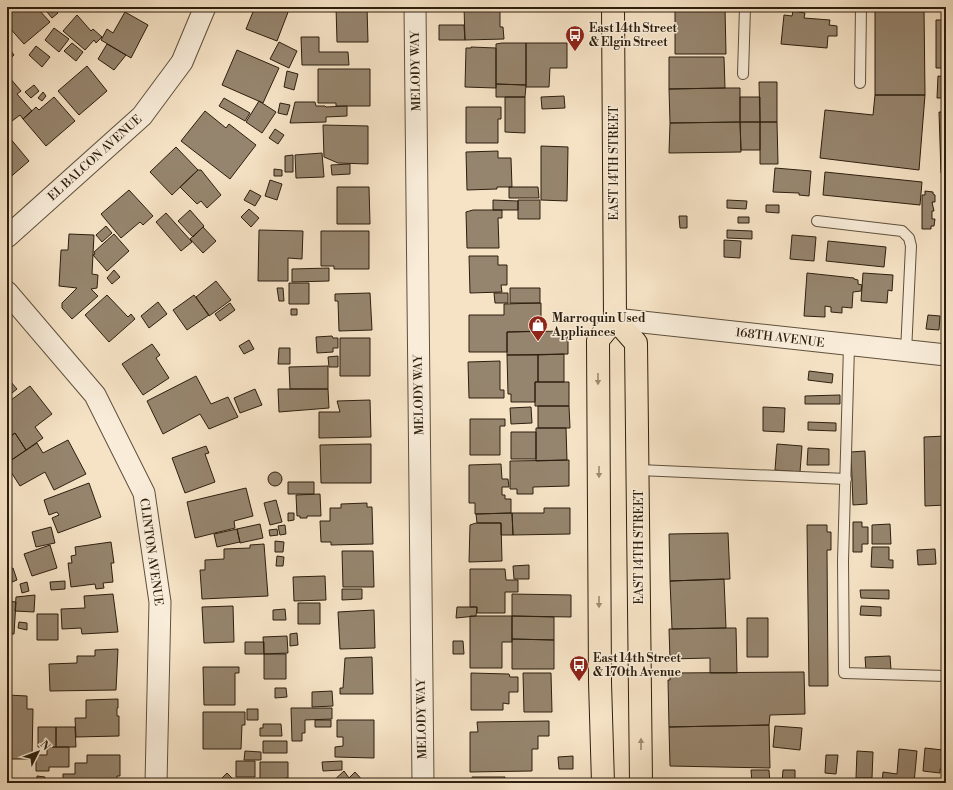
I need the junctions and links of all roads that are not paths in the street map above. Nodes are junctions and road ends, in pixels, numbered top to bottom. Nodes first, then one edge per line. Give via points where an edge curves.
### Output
1 (205, 7) edge
2 (415, 7) edge
3 (613, 7) edge
4 (745, 7) edge
5 (861, 7) edge
6 (743, 74) dead end
7 (860, 83) dead end
8 (817, 221) dead end
9 (7, 237) edge
10 (7, 292) edge
11 (615, 319) junction
12 (849, 346) junction
13 (906, 352) junction
14 (946, 355) edge
15 (638, 470) junction
16 (846, 479) junction
17 (946, 676) edge
18 (156, 783) edge
19 (423, 783) edge
20 (603, 783) edge
21 (641, 783) edge

1 - 9 street, EL BALCON AVENUE via 182,62 142,116
2 - 19 street, MELODY WAY
3 - 11 main road, EAST 14TH STREET
4 - 6 lane
5 - 7 lane
8 - 13 lane via 902,231 909,238 911,246
10 - 18 street, CLINTON AVENUE via 95,395 144,493 160,602
11 - 12 street, 168TH AVENUE
11 - 15 main road, EAST 14TH STREET via 636,343
11 -> 20 main road via 598,340
12 - 13 street, 168TH AVENUE
12 - 16 lane
13 - 14 street, 168TH AVENUE
15 - 16 lane
21 -> 15 main road, EAST 14TH STREET
16 - 17 lane via 844,673

